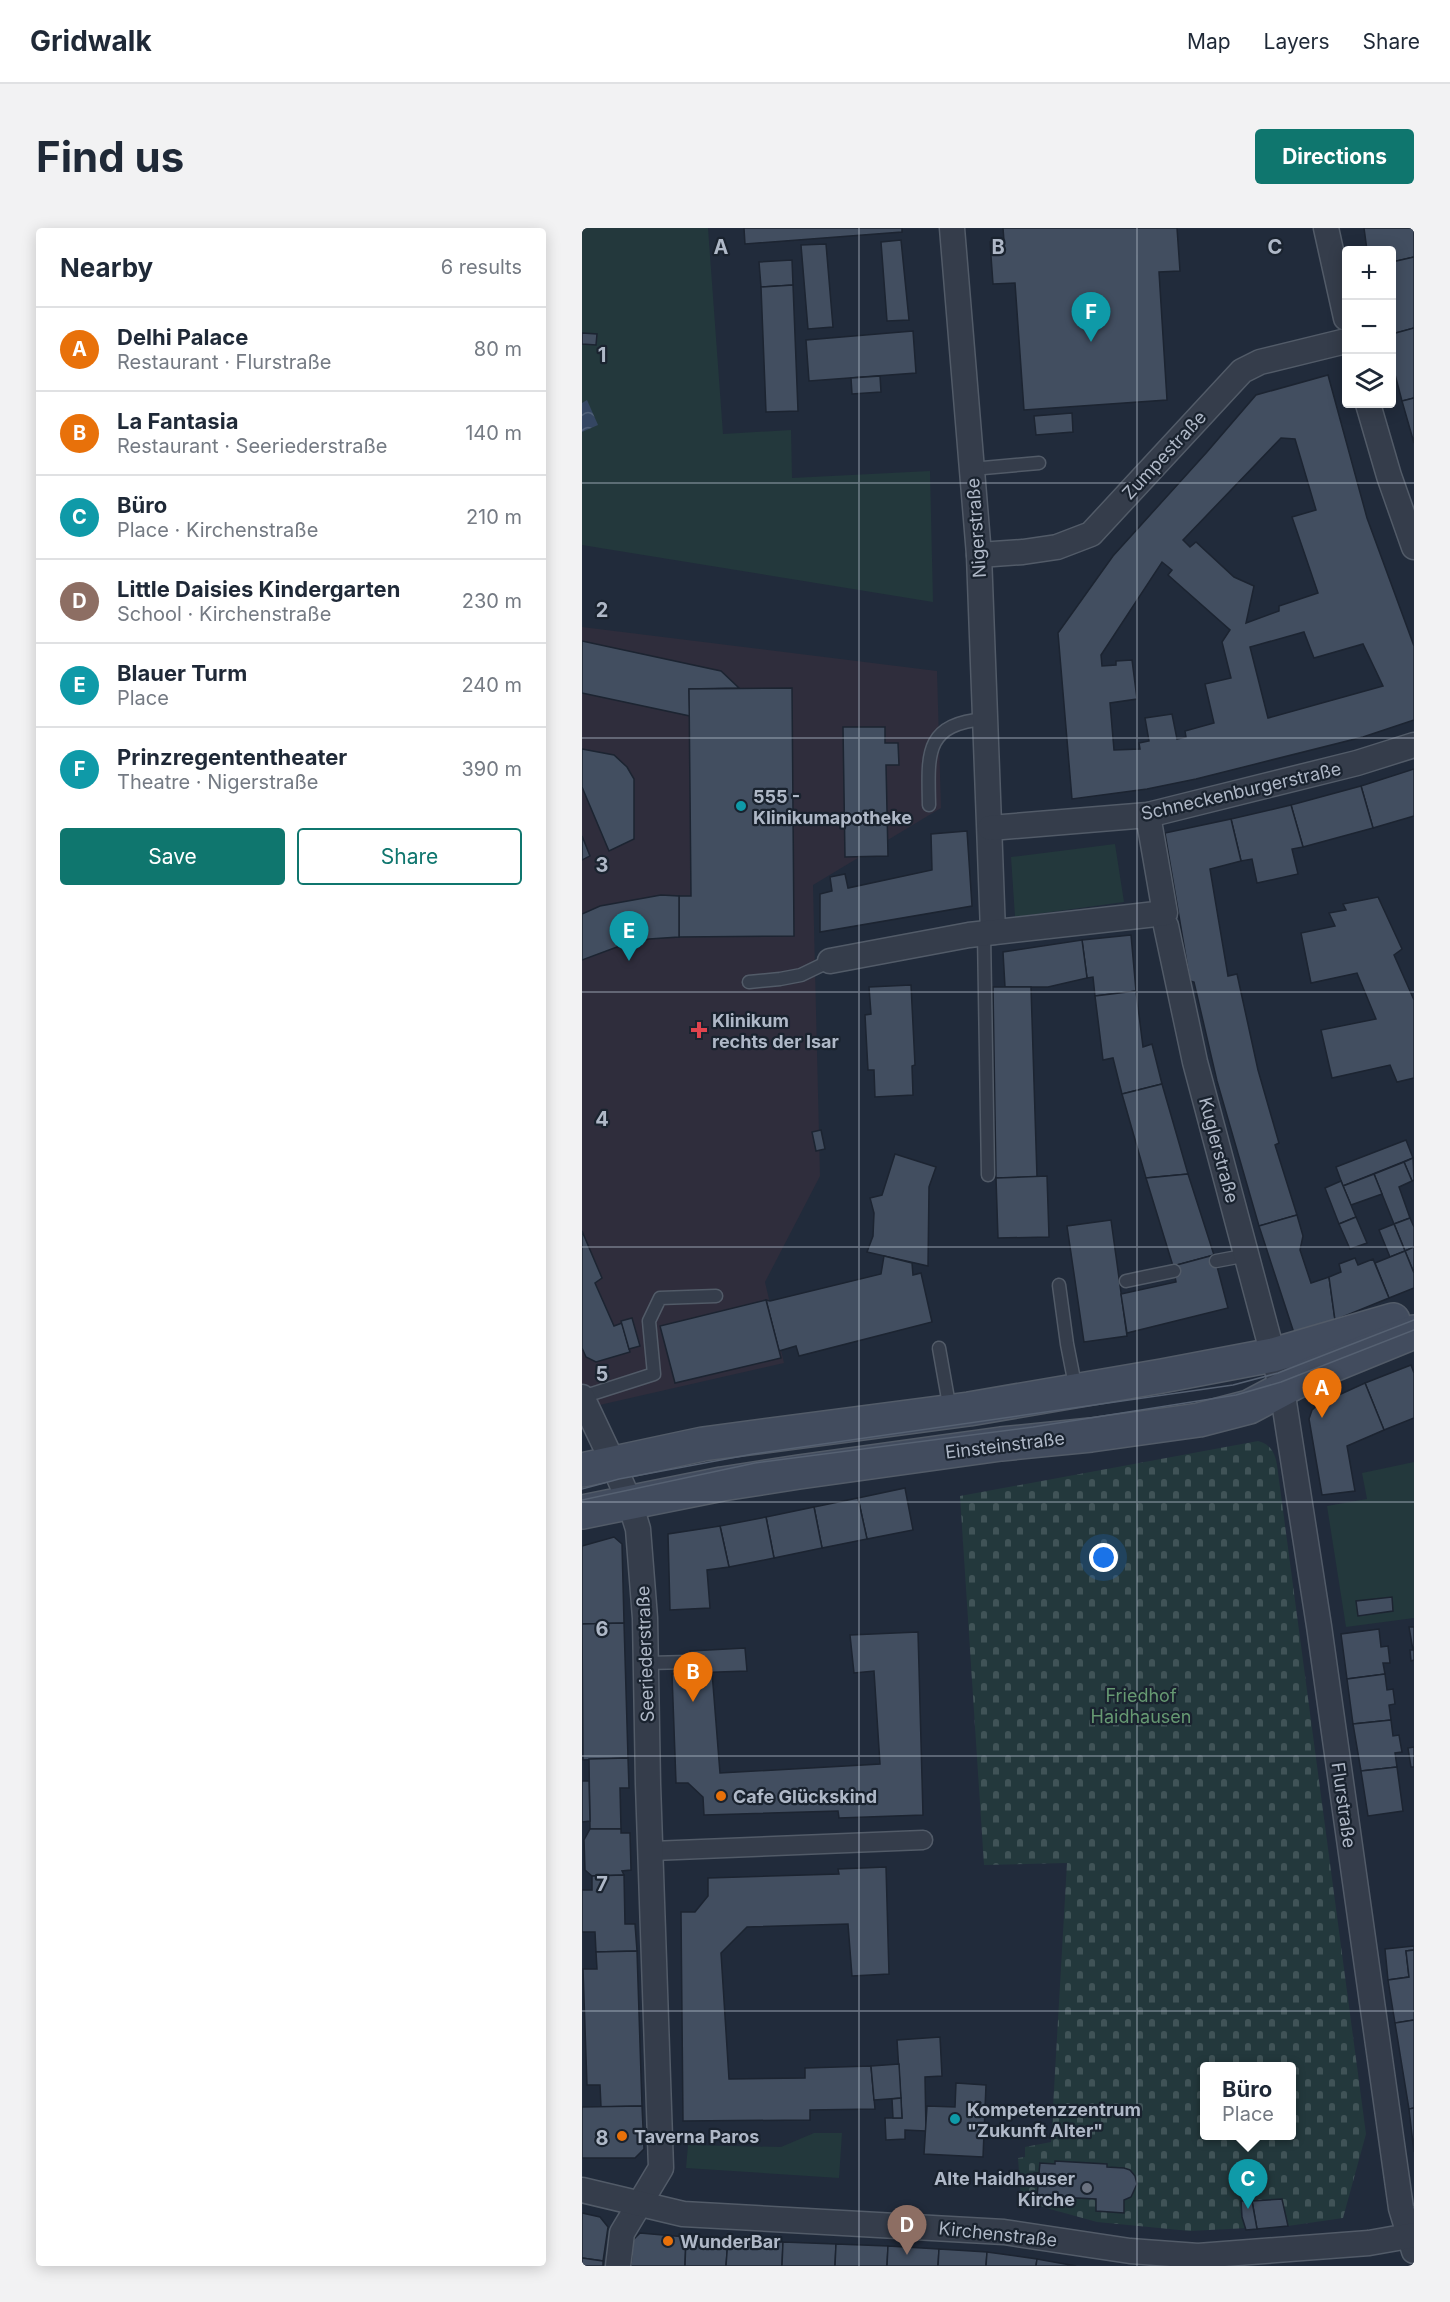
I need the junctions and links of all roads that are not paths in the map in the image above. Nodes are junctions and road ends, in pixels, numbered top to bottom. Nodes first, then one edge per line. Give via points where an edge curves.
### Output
1 (952, 228) edge
2 (1326, 228) edge
3 (1343, 300) edge
4 (1342, 342) edge
5 (1369, 408) edge
6 (1039, 462) dead end
7 (972, 469) junction
8 (1414, 547) edge
9 (979, 555) junction
10 (985, 719) junction
11 (1414, 745) edge
12 (929, 805) dead end
13 (1148, 815) junction
14 (990, 828) junction
15 (1165, 920) junction
16 (988, 933) junction
17 (830, 961) joint
18 (749, 982) dead end
19 (988, 1176) dead end
20 (1248, 1255) junction
21 (1216, 1262) dead end
22 (1174, 1271) dead end
23 (1126, 1281) dead end
24 (1059, 1285) dead end
25 (716, 1296) dead end
26 (1414, 1314) edge
27 (1414, 1332) edge
28 (939, 1348) dead end
29 (1278, 1372) junction
30 (1076, 1390) junction
31 (582, 1397) edge
32 (950, 1411) junction
33 (597, 1466) edge
34 (630, 1503) junction
35 (582, 1512) edge
36 (690, 1662) dead end
37 (647, 1663) junction
38 (923, 1840) dead end
39 (652, 1851) junction
40 (582, 2190) edge
41 (640, 2203) junction
42 (1412, 2241) edge
43 (1199, 2261) edge
44 (618, 2266) edge

1 - 7 street, Nigerstraße
2 - 3 street
4 - 9 street, Zumpestraße via 1260,362 1242,371 1091,534 1057,547
5 - 8 street
6 - 7 lane
7 - 9 street, Nigerstraße
9 - 10 street, Nigerstraße
10 - 12 lane via 963,721 947,728 933,746 928,761
10 - 14 street, Nigerstraße
11 - 13 street, Schneckenburgerstraße via 1357,764
13 - 14 street, Schneckenburgerstraße
13 - 15 street, Kuglerstraße
14 - 16 street
15 - 16 street
15 - 20 street, Kuglerstraße via 1195,1062
16 - 17 street
16 - 19 lane
17 - 18 lane via 801,975
20 - 21 lane
20 - 29 street, Kuglerstraße
22 - 23 lane
24 - 30 lane
25 - 31 lane via 660,1298 649,1321 654,1374
26 - 29 main road, Einsteinstraße
27 - 29 main road, Einsteinstraße via 1311,1374
28 - 32 lane
29 - 30 main road, Einsteinstraße
29 - 34 main road, Einsteinstraße via 1249,1407 1199,1420 799,1472
29 - 42 street, Flurstraße via 1319,1626 1397,2186
30 - 32 main road, Einsteinstraße
31 - 33 street, Seeriederstraße
32 - 33 main road, Einsteinstraße via 708,1438
33 - 34 street, Seeriederstraße
34 - 35 main road, Einsteinstraße
34 - 37 street, Seeriederstraße via 641,1550
36 - 37 lane
37 - 39 street, Seeriederstraße
38 - 39 street
39 - 41 street, Seeriederstraße via 661,2168
40 - 41 street, Kirchenstraße
41 - 43 street, Kirchenstraße via 683,2214 1004,2232
41 - 44 street, Seeriederstraße via 622,2233
42 - 43 street, Kirchenstraße

